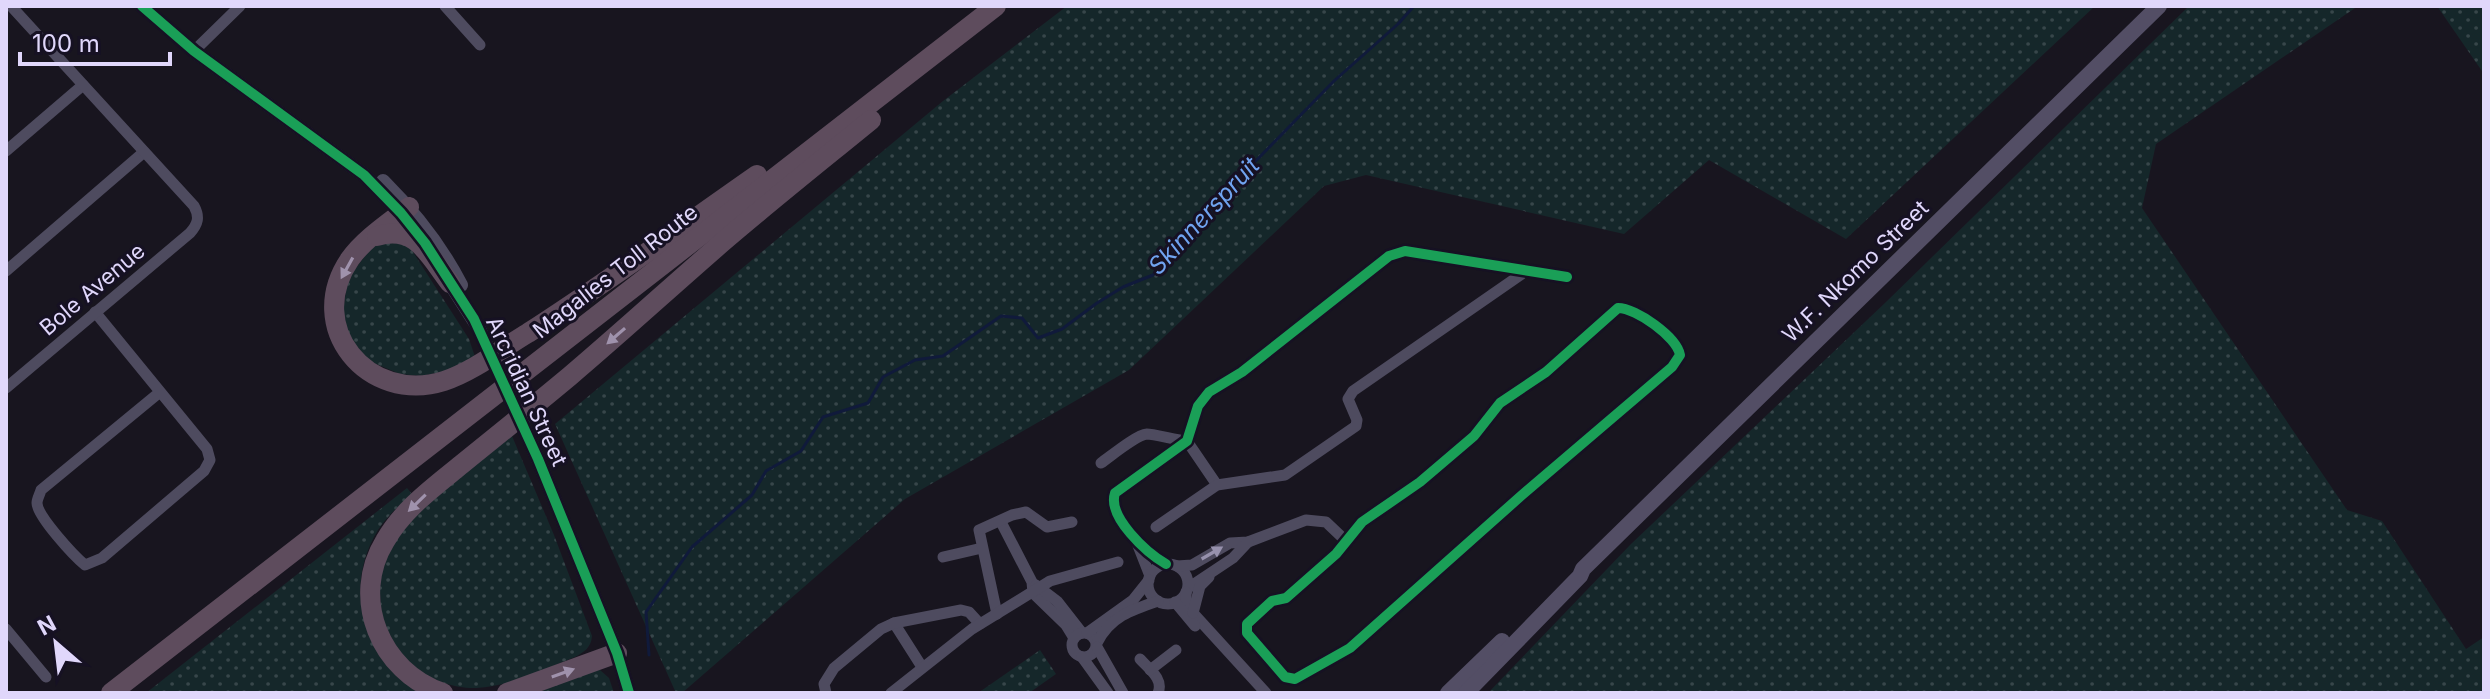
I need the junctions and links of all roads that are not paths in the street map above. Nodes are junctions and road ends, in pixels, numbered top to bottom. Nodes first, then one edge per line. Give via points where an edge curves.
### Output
1 (11, 6) edge
2 (142, 6) edge
3 (240, 6) edge
4 (2159, 6) edge
5 (448, 7) edge
6 (1000, 9) edge
7 (480, 45) dead end
8 (194, 51) junction
9 (83, 85) junction
10 (6, 151) edge
11 (144, 152) junction
12 (405, 210) junction
13 (372, 238) junction
14 (6, 271) edge
15 (1526, 271) junction
16 (1567, 277) dead end
17 (450, 283) junction
18 (95, 312) junction
19 (476, 323) junction
20 (6, 388) edge
21 (160, 392) junction
22 (1187, 441) junction
23 (1101, 463) dead end
24 (1217, 485) junction
25 (1001, 522) junction
26 (1072, 522) dead end
27 (1156, 527) dead end
28 (1136, 541) junction
29 (1346, 541) junction
30 (1248, 542) junction
31 (982, 548) junction
32 (943, 557) dead end
33 (1118, 562) dead end
34 (1172, 565) junction
35 (1218, 568) junction
36 (1583, 569) junction
37 (1149, 578) junction
38 (1035, 588) junction
39 (1187, 590) junction
40 (1158, 601) junction
41 (1175, 602) junction
42 (1193, 613) junction
43 (997, 614) junction
44 (894, 623) junction
45 (980, 624) junction
46 (6, 629) edge
47 (1081, 635) junction
48 (1097, 645) junction
49 (1176, 650) dead end
50 (617, 653) junction
51 (1082, 657) junction
52 (1140, 659) dead end
53 (922, 667) junction
54 (1150, 670) junction
55 (1113, 675) junction
56 (46, 677) dead end
57 (1104, 688) edge
58 (111, 693) edge
59 (129, 693) edge
60 (443, 693) edge
61 (507, 693) edge
62 (629, 693) edge
63 (826, 693) edge
64 (891, 693) edge
65 (1123, 693) edge
66 (1158, 693) edge
67 (1254, 693) edge
68 (1266, 693) edge
69 (1448, 693) edge
70 (1466, 693) edge

1 - 9 street
2 - 8 street, Arcridian Street
3 - 8 street
4 - 36 main road, W.F. Nkomo Street
5 - 7 street
13 -> 6 highway via 350,259 338,284 334,304 341,341 364,369 383,380 405,385 444,381 579,300
6 - 58 highway, Magalies Toll Route
6 - 59 highway, Magalies Toll Route
6 -> 60 highway via 416,502 399,522 375,563 370,609 396,663 411,678
8 - 12 street, Arcridian Street
9 - 10 street
9 - 11 street
11 - 14 street
11 - 18 street, Bole Avenue via 194,206 196,226
12 - 13 highway
12 - 17 street, Arcridian Street
12 - 19 street, Arcridian Street via 434,239
13 - 17 highway via 391,232 410,236
15 - 16 street
15 - 22 street via 1405,251 1389,256 1209,392 1198,406
15 - 24 street via 1353,391 1348,399 1356,426 1285,475
17 - 19 street, Arcridian Street
18 - 20 street, Bole Avenue
18 - 21 street
19 - 50 street, Arcridian Street, bridge
21 - 21 street via 207,449 208,465 102,558 85,565 42,516 37,504 41,490
22 - 23 street via 1143,434
22 - 24 street
22 - 28 street via 1115,493 1115,509
24 - 27 street
25 - 26 street via 1026,512 1044,526
25 - 31 street via 979,530
25 - 38 street
28 - 34 street
28 - 37 street
29 - 29 street via 1362,522 1463,446 1500,403 1546,372 1618,308 1631,310 1679,348 1672,367 1350,648 1288,679 1247,633 1247,624 1272,601 1286,598
29 - 30 street via 1316,519
34 -> 30 street via 1192,565 1230,543
30 - 35 street
31 - 32 street
31 - 43 street
33 - 38 street
34 - 37 street via 1156,568
34 - 39 street via 1185,573
35 - 39 street
35 - 42 street via 1200,586
36 - 69 main road, W.F. Nkomo Street
36 - 70 main road, W.F. Nkomo Street
37 - 40 street via 1150,592
37 - 47 street via 1133,600
38 - 43 street
38 - 47 street
39 - 41 street
39 - 42 street via 1186,603
40 - 41 street
40 - 48 street via 1109,623
41 - 67 street
42 - 68 street
43 - 45 street
44 - 45 street via 961,610
44 - 53 street
44 - 63 street via 834,668 824,684
45 - 53 street
46 - 56 street
47 - 48 street via 1094,636
47 - 51 street via 1073,650
48 - 51 street via 1093,654
48 - 55 street
49 - 54 street
61 -> 50 highway
50 - 62 street, Arcridian Street
51 - 57 street
52 - 54 street
53 - 64 street
54 - 66 street via 1158,679
55 - 57 street
55 - 65 street

